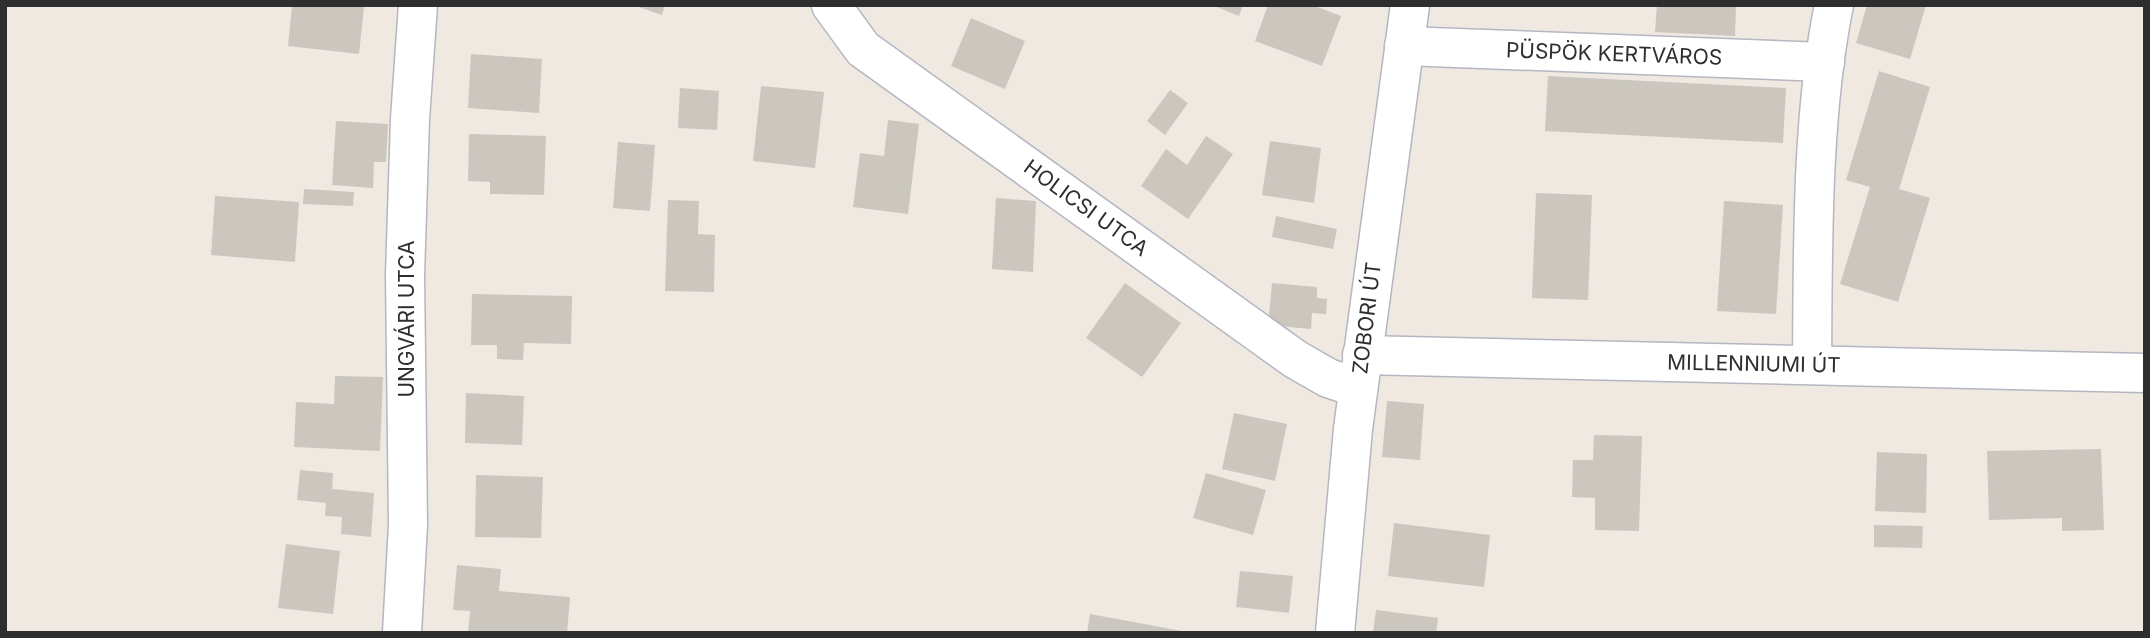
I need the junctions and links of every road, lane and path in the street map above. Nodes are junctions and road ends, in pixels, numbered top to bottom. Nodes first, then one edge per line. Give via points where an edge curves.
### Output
1 (418, 5) edge
2 (831, 5) edge
3 (1410, 5) edge
4 (1833, 5) edge
5 (1404, 46) junction
6 (1825, 62) junction
7 (1812, 366) junction
8 (1360, 372) junction
9 (2145, 373) edge
10 (402, 633) edge
11 (1335, 633) edge

1 - 10 street, UNGVÁRI UTCA via 405,275 408,525
2 - 8 street, HOLICSI UTCA via 863,49 1296,359 1328,378
3 - 5 street, ZOBORI ÚT
4 - 6 street
5 - 6 street, PÜSPÖK KERTVÁROS
5 - 8 street, ZOBORI ÚT
6 - 7 street via 1815,191
7 - 8 street, MILLENNIUMI ÚT
7 - 9 street, MILLENNIUMI ÚT
8 - 11 street, ZOBORI ÚT

